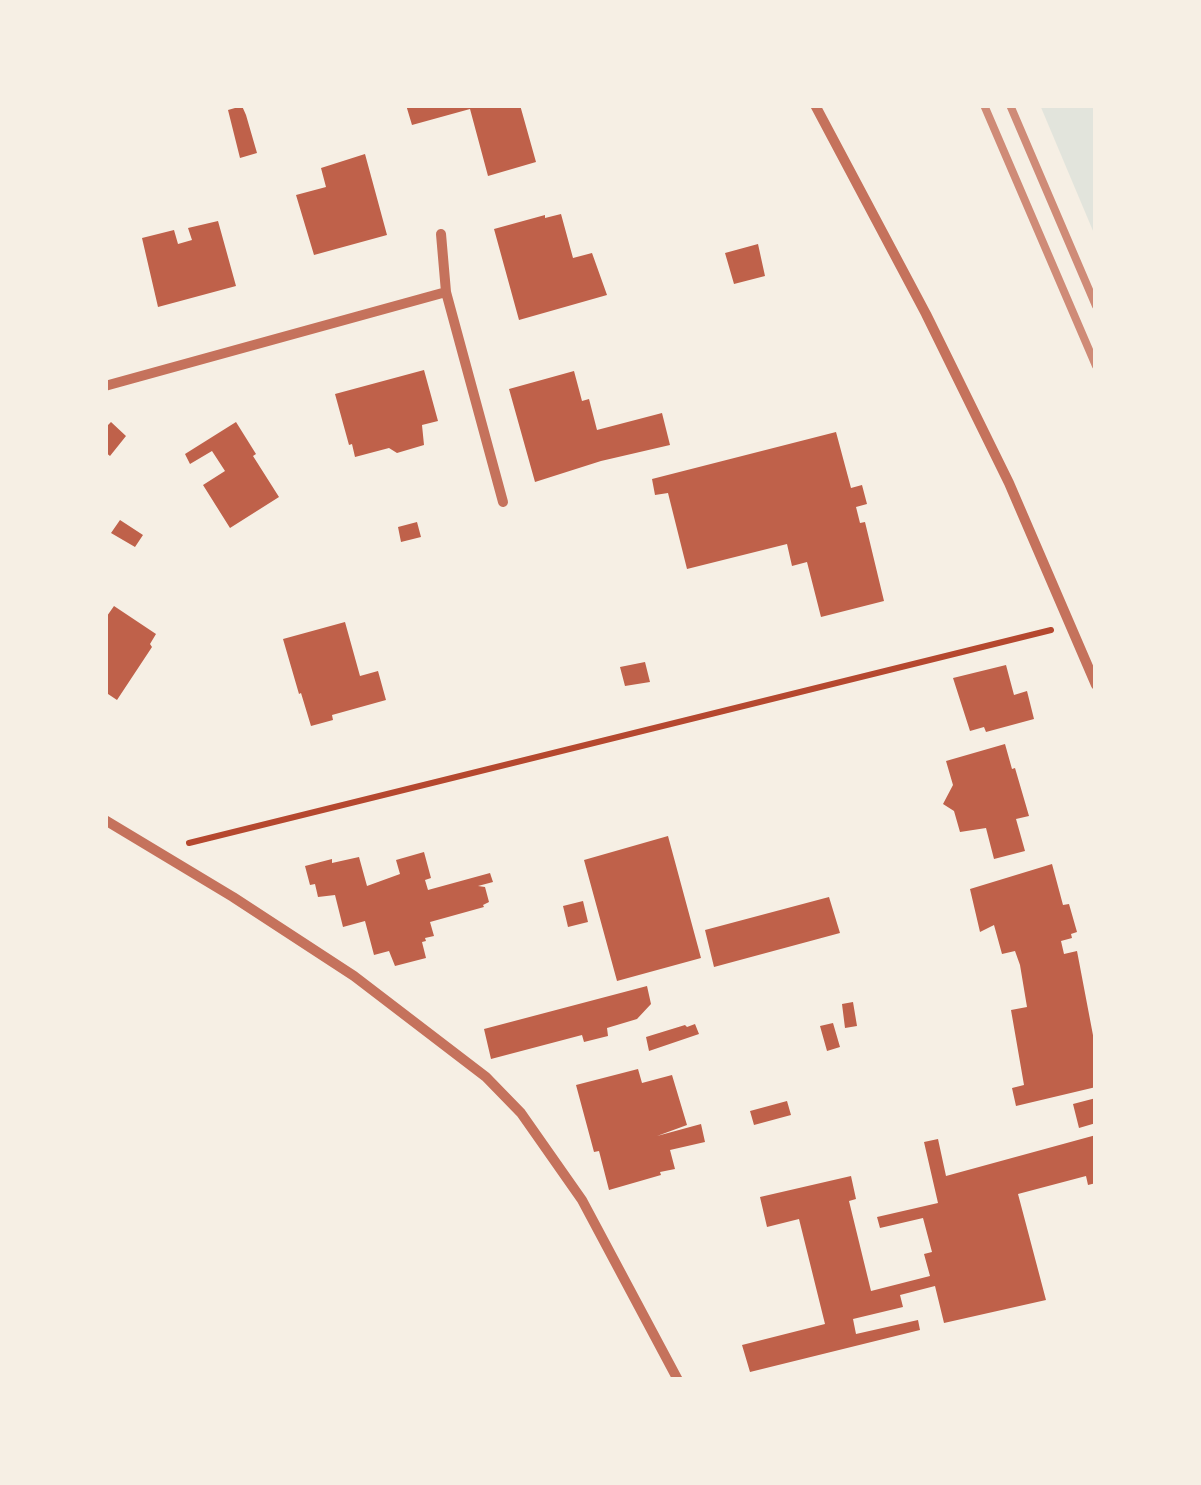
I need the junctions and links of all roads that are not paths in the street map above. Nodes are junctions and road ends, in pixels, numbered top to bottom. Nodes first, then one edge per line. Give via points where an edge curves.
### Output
1 (815, 105) edge
2 (441, 234) dead end
3 (446, 292) junction
4 (105, 386) edge
5 (503, 502) dead end
6 (1096, 686) edge
7 (105, 820) edge
8 (678, 1380) edge

1 - 6 street via 992,450
2 - 3 street
3 - 4 street
3 - 5 street
7 - 8 street via 354,976 486,1077 521,1113 582,1200

